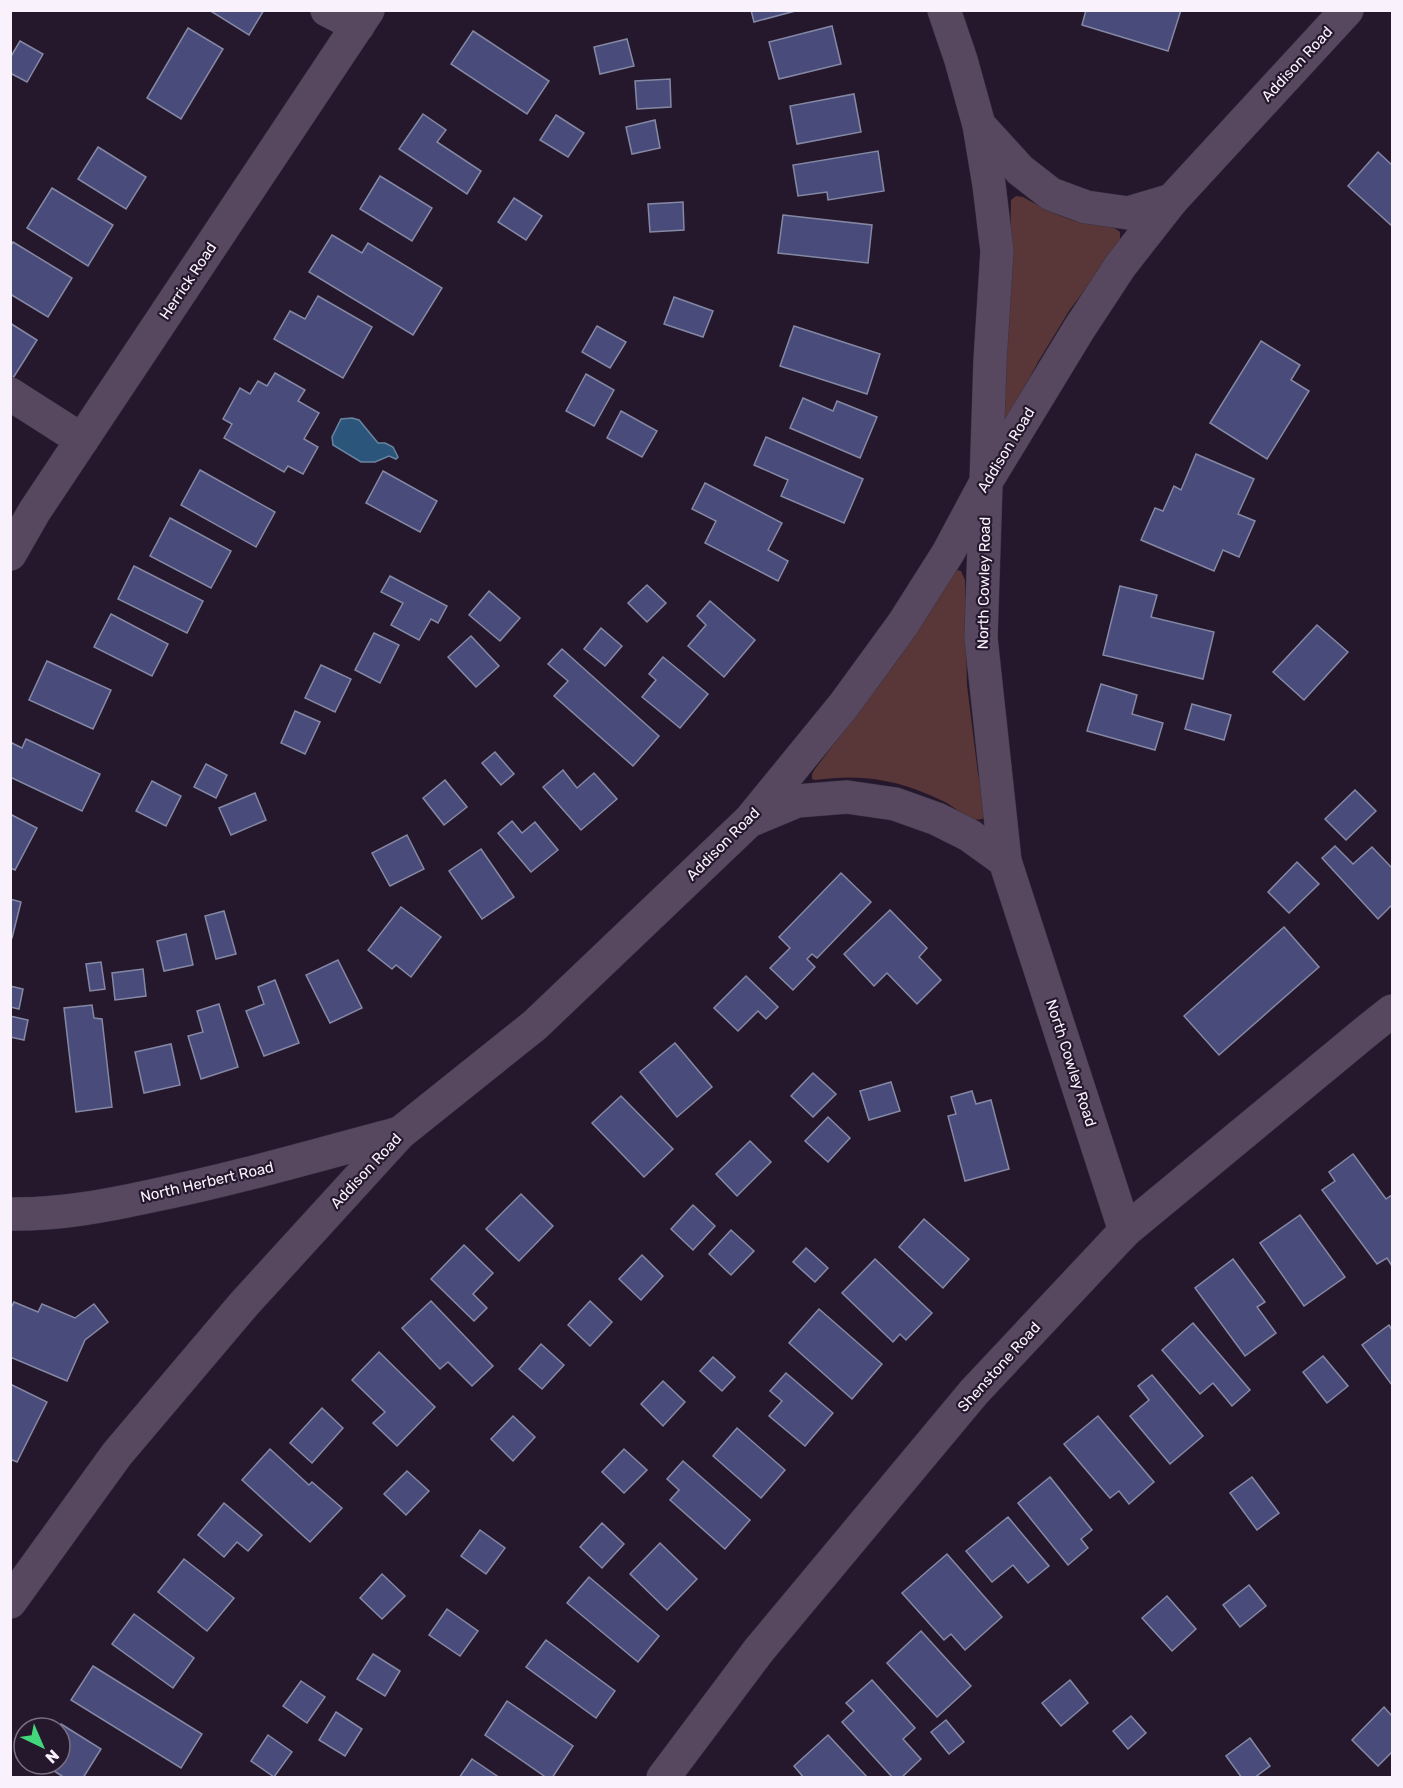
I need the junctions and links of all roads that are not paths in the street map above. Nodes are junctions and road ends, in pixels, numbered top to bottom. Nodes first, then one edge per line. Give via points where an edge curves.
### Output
1 (327, 10) edge
2 (944, 10) edge
3 (1347, 10) edge
4 (363, 18) edge
5 (979, 125) junction
6 (1172, 200) junction
7 (10, 394) edge
8 (82, 440) junction
9 (986, 482) junction
10 (10, 554) edge
11 (750, 820) junction
12 (1005, 861) junction
13 (1392, 1011) edge
14 (400, 1133) junction
15 (10, 1214) edge
16 (1125, 1231) junction
17 (10, 1602) edge
18 (663, 1778) edge

1 - 4 street
2 - 5 street, North Cowley Road
3 - 6 street, Addison Road
4 - 8 street, Herrick Road
5 - 6 street, North Cowley Road via 1020,170 1051,194 1086,207 1128,213
5 - 9 street, North Cowley Road via 997,251
6 - 9 street, Addison Road via 1120,265
7 - 8 street
8 - 10 street, Herrick Road
9 - 11 street, Addison Road via 948,553 903,624 844,705
9 - 12 street, North Cowley Road via 981,638
11 - 12 street via 797,801 847,797 896,804 969,835
11 - 14 street, Addison Road via 535,1025
12 - 16 street, North Cowley Road
13 - 16 street, Shenstone Road
14 - 15 street, North Herbert Road via 172,1192 107,1205
14 - 17 street, Addison Road via 244,1304 117,1454
16 - 18 street, Shenstone Road via 974,1392 759,1650

